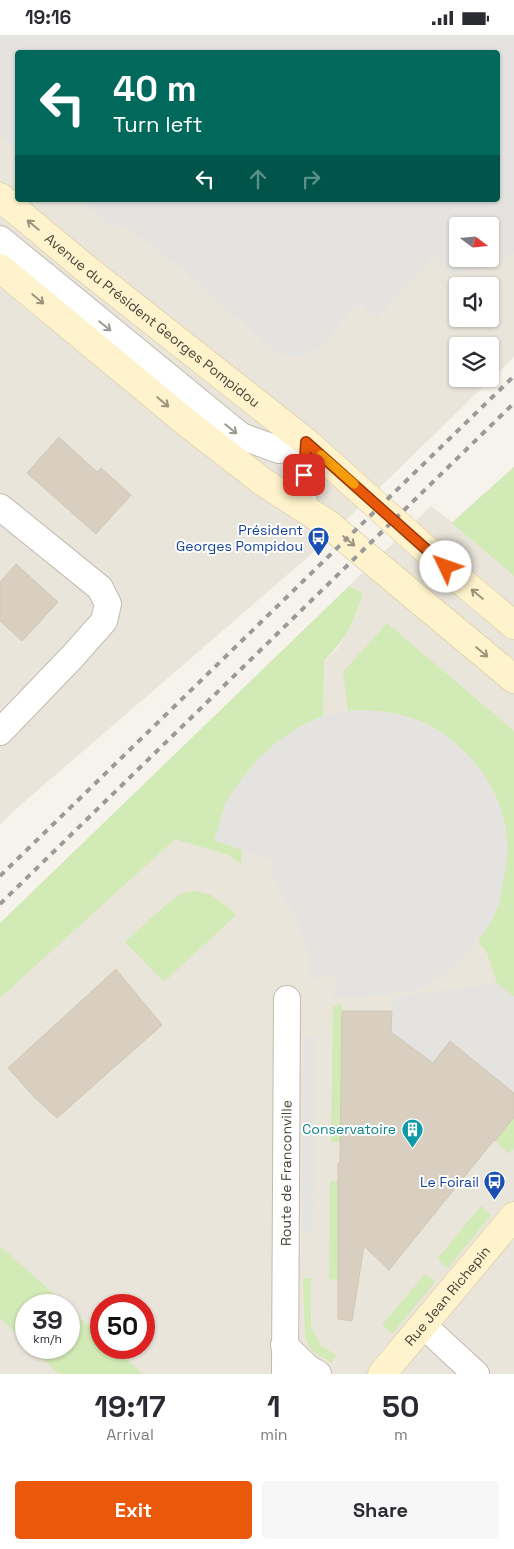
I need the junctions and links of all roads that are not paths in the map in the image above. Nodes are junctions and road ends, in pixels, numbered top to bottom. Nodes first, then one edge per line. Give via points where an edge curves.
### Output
1 (0, 197) edge
2 (0, 239) edge
3 (0, 267) edge
4 (306, 442) junction
5 (0, 507) edge
6 (303, 508) junction
7 (514, 625) edge
8 (514, 679) edge
9 (0, 731) edge
10 (287, 999) dead end
11 (514, 1216) edge
12 (423, 1325) junction
13 (284, 1345) junction
14 (285, 1374) edge
15 (318, 1374) edge
16 (382, 1374) edge
17 (476, 1374) edge

4 -> 1 main road, Avenue du Président Georges Pompidou
2 -> 4 street via 240,436 279,450
3 -> 6 main road via 187,423 263,482
4 - 6 street
7 -> 4 main road, Avenue du Président Georges Pompidou
5 - 9 street via 100,588 108,604 104,621
6 -> 8 main road via 328,524
10 - 13 street, Route de Franconville
11 - 12 main road, Rue Jean Richepin
12 - 16 main road, Rue Jean Richepin
12 - 17 street
13 - 14 street, Route de Franconville
13 - 15 street

